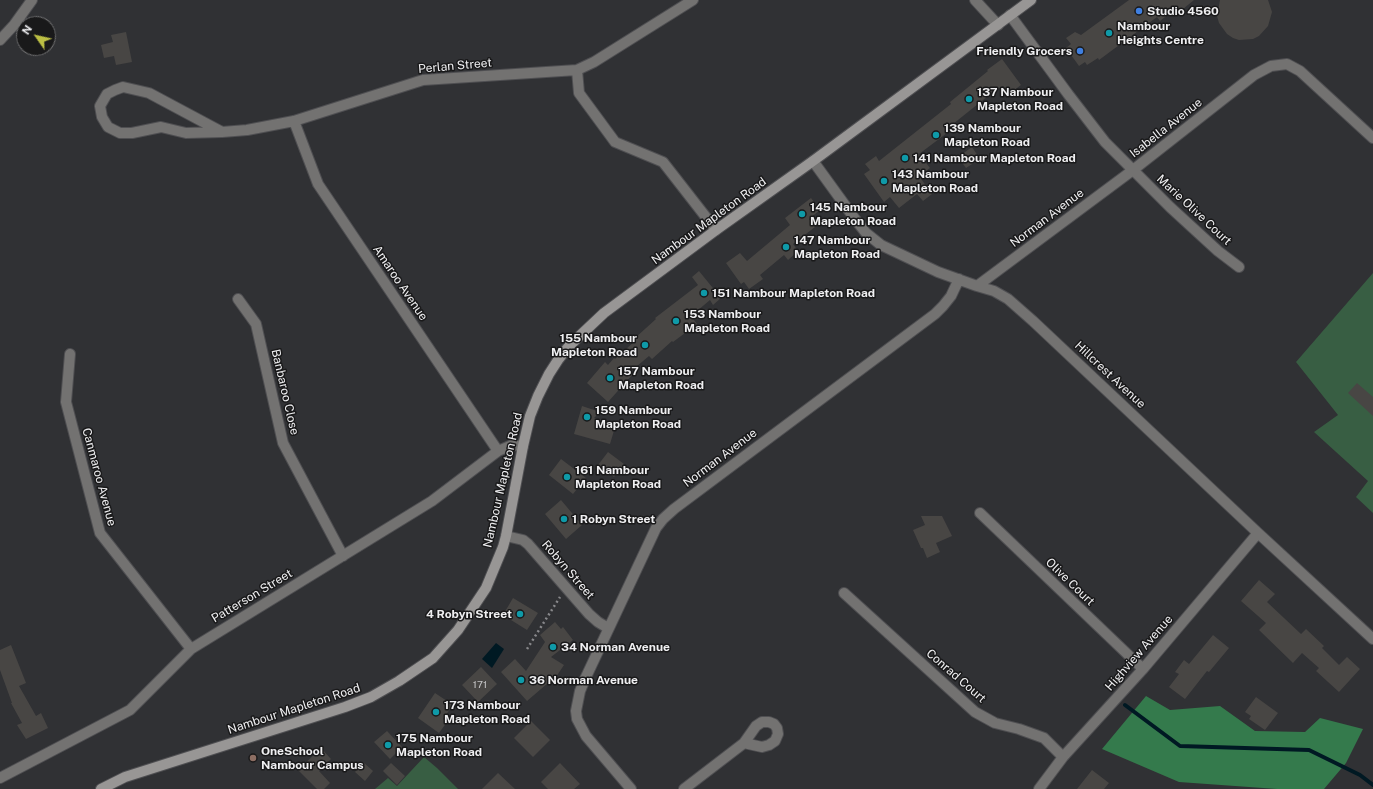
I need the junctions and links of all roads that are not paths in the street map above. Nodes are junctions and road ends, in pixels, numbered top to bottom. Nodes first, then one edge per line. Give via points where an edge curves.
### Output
1 (32, 0) edge
2 (693, 0) edge
3 (975, 0) edge
4 (1031, 0) edge
5 (1010, 15) junction
6 (998, 25) junction
7 (0, 40) edge
8 (577, 70) junction
9 (294, 121) junction
10 (222, 132) junction
11 (1373, 138) edge
12 (813, 162) junction
13 (1133, 170) junction
14 (716, 230) junction
15 (1239, 267) dead end
16 (959, 279) junction
17 (977, 286) junction
18 (238, 298) dead end
19 (70, 354) dead end
20 (523, 446) junction
21 (498, 451) junction
22 (980, 513) dead end
23 (1258, 533) junction
24 (506, 536) junction
25 (343, 556) junction
26 (844, 593) dead end
27 (608, 628) junction
28 (1373, 639) edge
29 (191, 649) junction
30 (1143, 669) junction
31 (744, 744) dead end
32 (1064, 757) junction
33 (0, 778) edge
34 (101, 789) edge
35 (631, 789) edge
36 (684, 789) edge
37 (1039, 789) edge

1 - 7 street
2 - 8 street
3 - 6 street
4 - 5 main road, Nambour Mapleton Road
5 - 6 main road, Nambour Mapleton Road
5 - 13 street, Isabella Avenue via 1105,142
6 - 12 main road, Nambour Mapleton Road
8 - 9 street, Perlan Street via 423,80
8 - 14 street via 579,94 615,142 663,162
9 - 10 street, Perlan Street
9 - 21 street, Amaroo Avenue via 318,184
10 - 10 street, Perlan Street via 186,133 161,127 120,133 108,128 100,106 107,94 123,87 149,93
11 - 13 street, Isabella Avenue via 1300,71 1287,64 1271,66 1254,75
12 - 14 main road, Nambour Mapleton Road
12 - 16 street, Hillcrest Avenue via 866,233 881,245
13 - 15 street, Marie Olive Court via 1218,251
13 - 17 street, Norman Avenue
14 - 20 main road, Nambour Mapleton Road via 604,313 569,346 538,396
16 - 17 street, Hillcrest Avenue
16 - 27 street, Norman Avenue via 951,296 935,314 663,518
17 - 23 street, Hillcrest Avenue via 1008,299
18 - 25 street, Banbaroo Close via 256,324 283,443
19 - 29 street, Canmaroo Avenue via 66,402 100,533
20 - 21 street, Patterson Street via 512,445
20 - 24 main road, Nambour Mapleton Road
21 - 25 street, Patterson Street via 432,501
22 - 30 street, Olive Court
23 - 28 street, Hillcrest Avenue
23 - 30 street, Highview Avenue
24 - 27 street, Robyn Street via 523,540 598,622
24 - 34 main road, Nambour Mapleton Road via 486,588 468,615 433,658 399,681 371,697 345,707 125,777
25 - 29 street, Patterson Street
26 - 32 street, Conrad Court via 974,712 995,723 1044,738
27 - 35 street, Norman Avenue via 580,691 577,719 586,736
29 - 33 street, Patterson Street via 130,710
30 - 32 street, Highview Avenue
31 - 36 street
32 - 37 street, Highview Avenue

